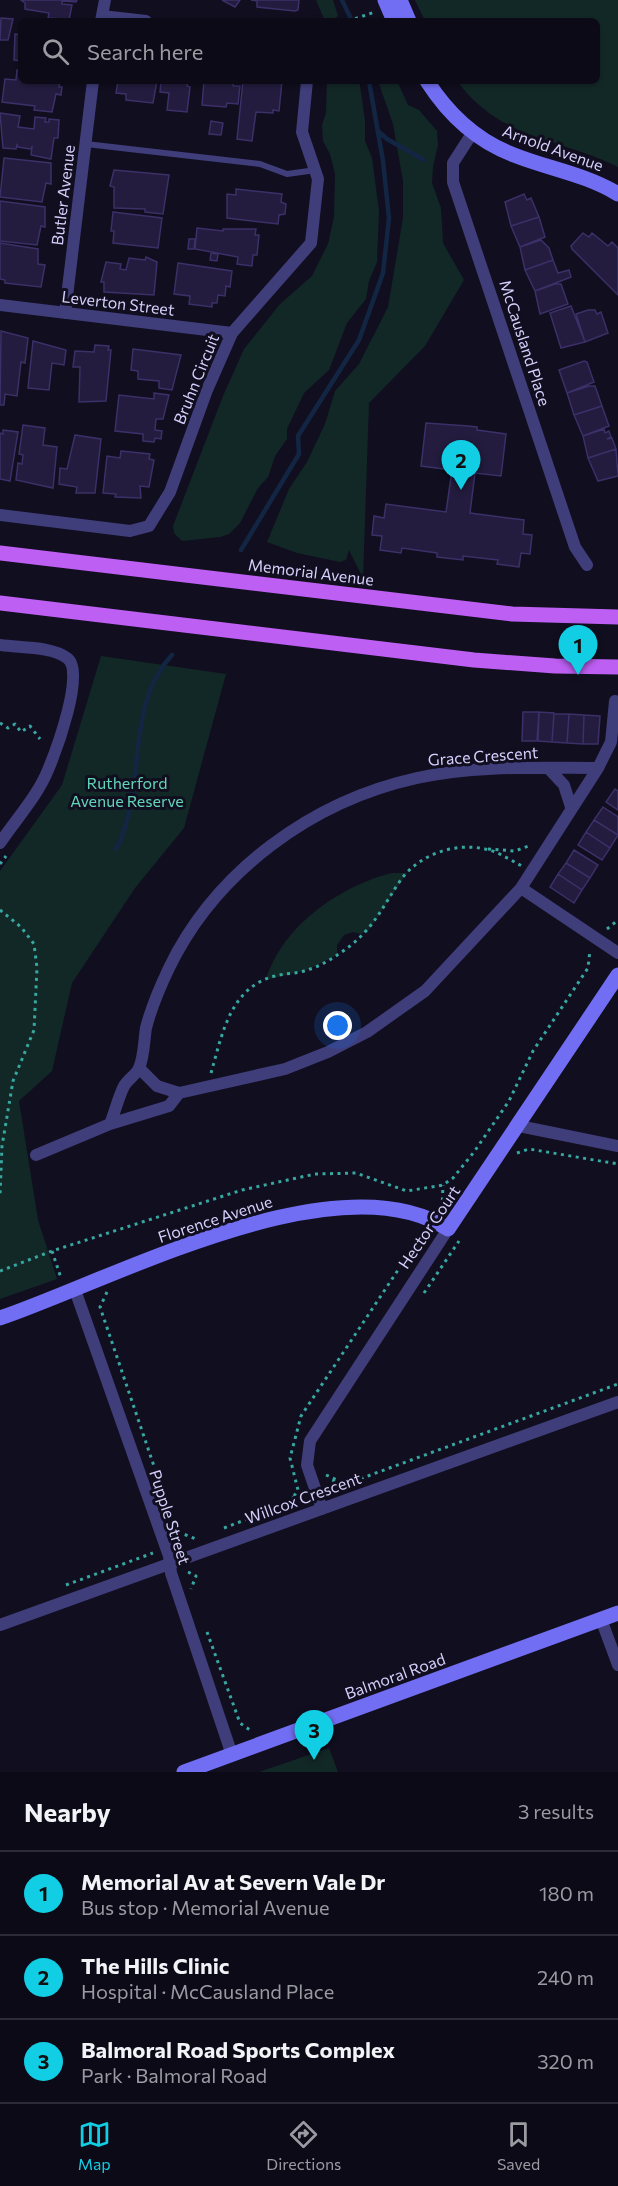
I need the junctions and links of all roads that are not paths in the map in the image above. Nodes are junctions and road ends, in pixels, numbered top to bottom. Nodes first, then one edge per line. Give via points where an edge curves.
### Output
1 (105, 0) edge
2 (385, 0) edge
3 (400, 0) edge
4 (101, 18) edge
5 (393, 18) edge
6 (409, 18) edge
7 (93, 84) edge
8 (307, 84) edge
9 (429, 84) edge
10 (473, 132) junction
11 (86, 144) junction
12 (316, 170) junction
13 (618, 194) edge
14 (0, 305) edge
15 (65, 313) junction
16 (232, 333) junction
17 (0, 515) edge
18 (0, 553) edge
19 (587, 565) dead end
20 (0, 603) edge
21 (618, 617) edge
22 (0, 645) edge
23 (618, 667) edge
24 (615, 701) dead end
25 (548, 768) junction
26 (598, 768) junction
27 (571, 807) junction
28 (0, 843) edge
29 (521, 888) junction
30 (618, 953) edge
31 (618, 975) edge
32 (139, 1068) junction
33 (179, 1093) junction
34 (110, 1124) junction
35 (519, 1126) junction
36 (618, 1146) edge
37 (36, 1155) dead end
38 (448, 1229) junction
39 (75, 1290) junction
40 (0, 1318) edge
41 (618, 1401) edge
42 (322, 1509) junction
43 (170, 1563) junction
44 (618, 1613) edge
45 (601, 1619) junction
46 (0, 1625) edge
47 (618, 1665) edge
48 (232, 1755) junction
49 (184, 1772) edge

1 - 4 street
2 - 5 street
3 - 6 street
7 - 11 street, Butler Avenue
8 - 12 street, Bruhn Circuit via 302,132
9 - 10 street, Arnold Avenue via 446,107
10 - 13 street, Arnold Avenue via 514,156 582,176
10 - 19 street, McCausland Place via 456,157 453,182 575,547
11 - 12 lane via 260,164 287,174
11 - 15 street, Butler Avenue
12 - 16 street, Bruhn Circuit via 318,192 311,243
14 - 15 street, Leverton Street
15 - 16 street, Leverton Street
16 - 17 street, Bruhn Circuit via 207,390 176,480 149,526 130,531
18 - 21 main road, Memorial Avenue via 512,614
20 - 23 main road via 474,660
22 - 28 street via 55,652 67,657 75,673 71,699 48,771
24 - 26 street via 611,742
25 - 26 street, Grace Crescent
25 - 27 street, Grace Crescent via 564,785
25 - 32 street, Grace Crescent via 419,777 370,790 274,842 234,876 180,949 153,1006
26 - 27 street
27 - 29 street
29 - 30 street
29 - 33 street via 425,991 367,1032 285,1069
31 - 35 street, Hector Court
32 - 33 street via 157,1086
32 - 34 street, Grace Crescent via 125,1084
33 - 34 street via 169,1106
34 - 37 street
35 - 36 street
35 - 38 street, Hector Court
38 - 39 street, Florence Avenue via 417,1215 376,1208 277,1216
38 - 42 street, Hector Court via 310,1441 307,1465
39 - 40 street, Florence Avenue
39 - 43 street, Pupple Street
41 - 42 street, Willcox Crescent
42 - 43 street, Willcox Crescent
43 - 46 street, Willcox Crescent
43 - 48 street, Pupple Street
44 - 45 street, Balmoral Road
45 - 47 street
45 - 48 street, Balmoral Road
48 - 49 street, Balmoral Road

